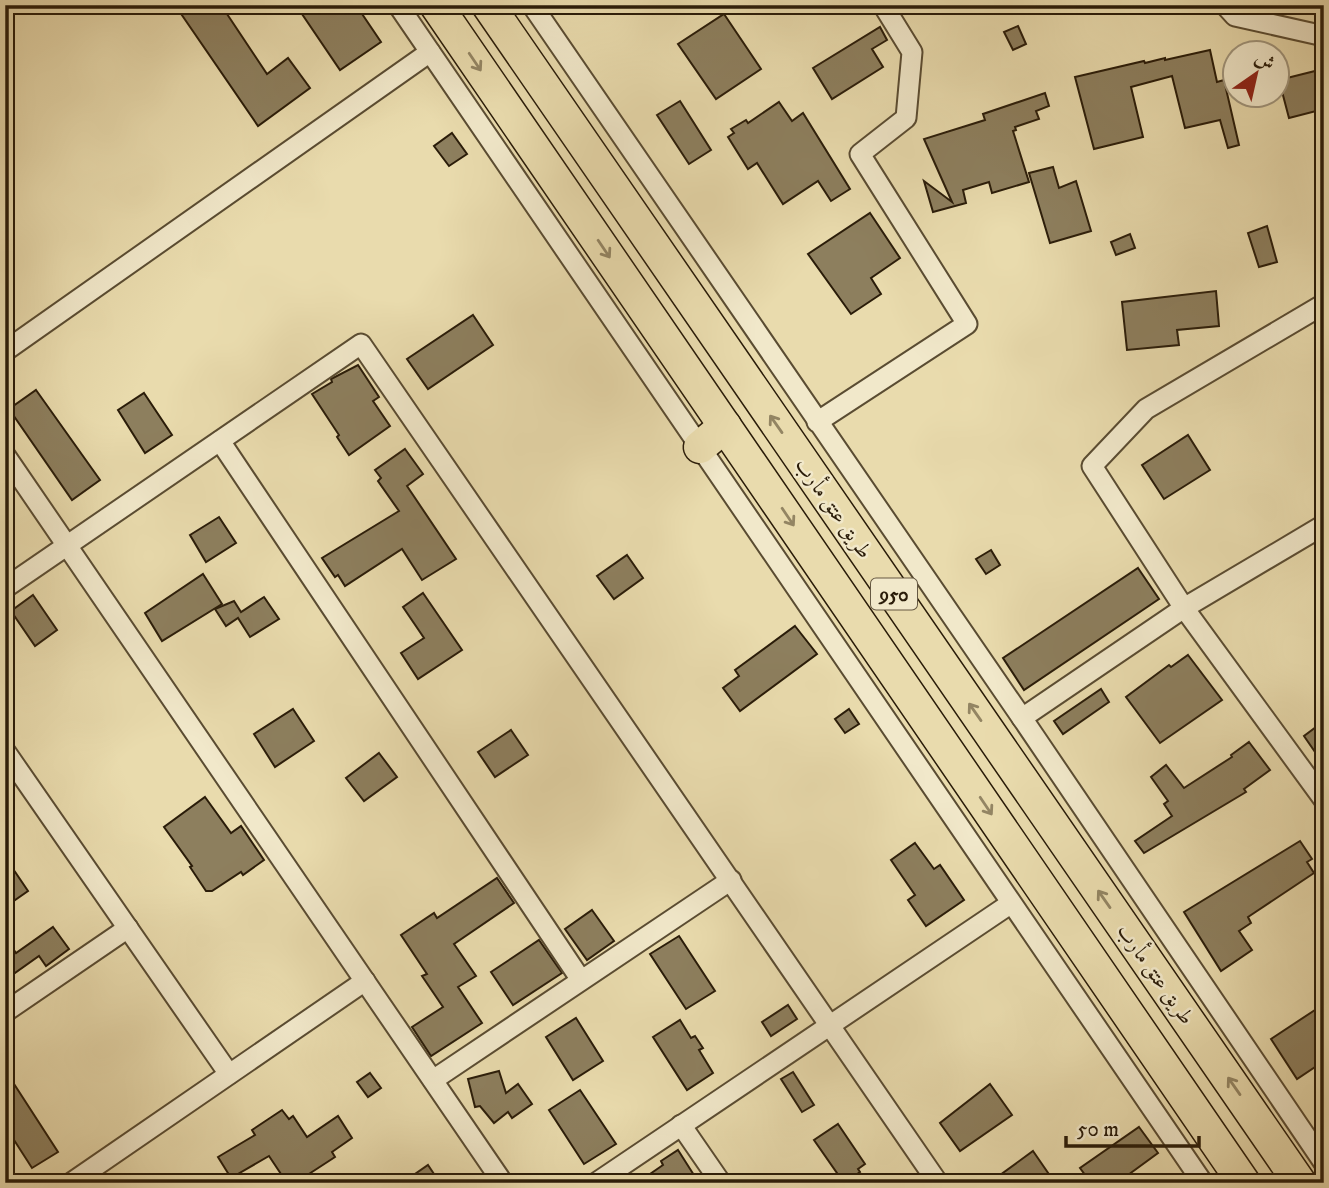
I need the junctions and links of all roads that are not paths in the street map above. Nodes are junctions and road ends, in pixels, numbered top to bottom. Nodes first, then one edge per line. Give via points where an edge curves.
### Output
1 (398, 5) edge
2 (436, 5) edge
3 (488, 5) edge
4 (531, 5) edge
5 (883, 5) edge
6 (1225, 5) edge
7 (1324, 36) edge
8 (430, 52) junction
9 (1324, 304) edge
10 (696, 309) junction
11 (663, 336) junction
12 (5, 351) edge
13 (817, 422) junction
14 (725, 426) junction
15 (220, 441) junction
16 (700, 447) junction
17 (5, 455) edge
18 (1324, 525) edge
19 (68, 546) junction
20 (5, 588) edge
21 (1184, 608) junction
22 (1021, 718) junction
23 (5, 751) edge
24 (1324, 800) edge
25 (731, 880) junction
26 (1010, 904) junction
27 (128, 928) junction
28 (365, 981) junction
29 (581, 981) junction
30 (5, 1012) edge
31 (830, 1024) junction
32 (229, 1074) junction
33 (433, 1080) junction
34 (681, 1125) junction
35 (1324, 1163) edge
36 (71, 1183) edge
37 (503, 1183) edge
38 (596, 1183) edge
39 (721, 1183) edge
40 (938, 1183) edge
41 (1203, 1183) edge
42 (1244, 1183) edge
43 (1300, 1183) edge

1 - 8 street
2 -> 11 main road, طريق عتق مأرب / 950
3 - 10 main road, طريق عتق مأرب / 950
4 - 13 street
5 - 13 street via 912,52 906,118 860,154 967,324
6 - 7 street via 1235,16
8 - 12 street
8 - 16 street
9 - 21 street via 1146,409 1092,466
10 - 11 main road
43 -> 10 main road, طريق عتق مأرب / 950
11 - 14 main road, طريق عتق مأرب / 950
13 - 22 street
14 - 16 main road
14 -> 42 main road, طريق عتق مأرب / 950
15 - 19 street
15 - 25 street via 360,344
15 - 29 street
16 - 26 street
17 - 19 street
18 - 21 street
19 - 20 street
19 - 28 street
21 - 22 street
21 - 24 street
22 - 35 street
23 - 27 street
25 - 29 street
25 - 31 street
26 - 31 street
26 - 41 street
27 - 30 street
27 - 32 street
28 - 32 street
28 - 33 street
29 - 33 street
31 - 34 street
31 - 40 street
32 - 36 street
33 - 37 street
34 - 38 street
34 - 39 street

